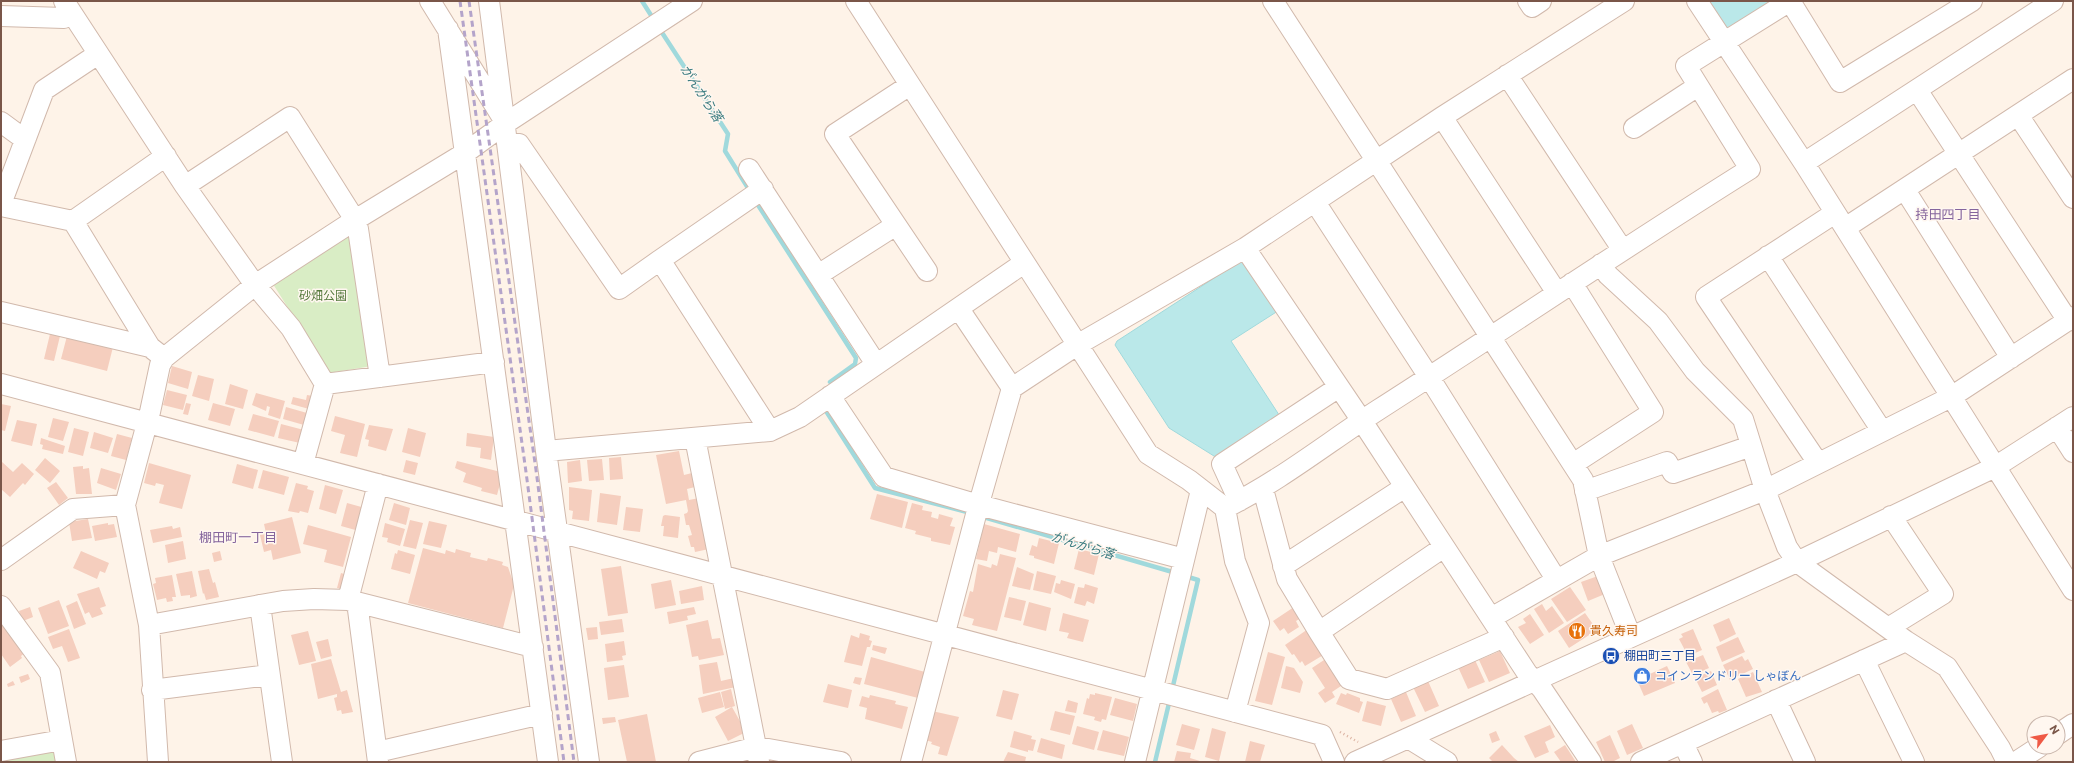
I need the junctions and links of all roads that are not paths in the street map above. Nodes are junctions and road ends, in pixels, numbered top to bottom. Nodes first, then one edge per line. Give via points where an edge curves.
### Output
1 (430, 1) edge
2 (489, 1) edge
3 (692, 1) edge
4 (856, 1) edge
5 (1273, 1) edge
6 (1528, 1) edge
7 (1541, 1) edge
8 (1624, 1) edge
9 (1697, 1) edge
10 (1790, 1) edge
11 (1972, 1) edge
12 (2053, 1) edge
13 (68, 7) edge
14 (1, 16) edge
15 (448, 29) junction
16 (1724, 42) junction
17 (98, 54) junction
18 (1507, 75) junction
19 (2073, 79) edge
20 (910, 85) junction
21 (1698, 86) junction
22 (1917, 90) junction
23 (2018, 115) junction
24 (1442, 118) junction
25 (1, 122) edge
26 (1634, 128) dead end
27 (507, 133) junction
28 (26, 138) junction
29 (465, 153) junction
30 (1960, 154) junction
31 (166, 156) junction
32 (1376, 161) junction
33 (1804, 163) junction
34 (749, 168) dead end
35 (185, 186) junction
36 (763, 189) junction
37 (1905, 190) junction
38 (2073, 198) edge
39 (1315, 202) junction
40 (1, 205) edge
41 (355, 220) junction
42 (73, 221) junction
43 (1840, 221) junction
44 (896, 225) junction
45 (1246, 248) junction
46 (1622, 249) junction
47 (1768, 256) junction
48 (660, 260) junction
49 (1024, 263) junction
50 (1601, 264) junction
51 (927, 271) dead end
52 (818, 275) junction
53 (255, 285) junction
54 (1564, 288) junction
55 (959, 309) junction
56 (1, 312) edge
57 (2070, 319) edge
58 (1492, 337) junction
59 (1077, 345) junction
60 (157, 352) junction
61 (2011, 358) junction
62 (494, 362) junction
63 (876, 364) junction
64 (380, 377) junction
65 (1429, 377) junction
66 (1, 384) edge
67 (325, 384) junction
68 (1339, 387) junction
69 (1012, 388) junction
70 (830, 396) junction
71 (1951, 397) junction
72 (1362, 421) junction
73 (147, 422) junction
74 (2065, 422) edge
75 (770, 431) junction
76 (1882, 431) junction
77 (695, 438) junction
78 (1751, 446) junction
79 (546, 451) junction
80 (2073, 452) edge
81 (1818, 463) junction
82 (303, 464) junction
83 (1573, 464) junction
84 (1995, 467) junction
85 (378, 484) junction
86 (1405, 487) junction
87 (1263, 489) junction
88 (1201, 490) junction
89 (1764, 490) junction
90 (1585, 491) junction
91 (1232, 504) junction
92 (125, 505) junction
93 (977, 512) junction
94 (1890, 516) junction
95 (515, 520) junction
96 (557, 532) junction
97 (1444, 547) junction
98 (1599, 556) junction
99 (1184, 559) junction
100 (1, 560) edge
101 (1797, 562) junction
102 (1283, 566) junction
103 (722, 576) junction
104 (1556, 579) junction
105 (2073, 590) edge
106 (352, 601) junction
107 (260, 605) junction
108 (1, 606) edge
109 (1491, 618) junction
110 (149, 625) junction
111 (1888, 628) junction
112 (1319, 632) junction
113 (945, 635) junction
114 (1504, 637) junction
115 (1631, 637) junction
116 (1906, 641) junction
117 (532, 647) junction
118 (1864, 660) junction
119 (269, 675) junction
120 (1534, 681) junction
121 (152, 690) junction
122 (1164, 693) junction
123 (1776, 700) junction
124 (1235, 712) junction
125 (542, 714) junction
126 (1408, 738) junction
127 (62, 740) junction
128 (1683, 743) junction
129 (1, 751) edge
130 (758, 755) edge
131 (2027, 755) edge
132 (378, 757) edge
133 (1365, 758) edge
134 (66, 762) edge
135 (158, 762) edge
136 (282, 762) edge
137 (548, 762) edge
138 (589, 762) edge
139 (699, 762) edge
140 (841, 762) edge
141 (911, 762) edge
142 (1135, 762) edge
143 (1334, 762) edge
144 (1447, 762) edge
145 (1591, 762) edge
146 (1641, 762) edge
147 (1692, 762) edge
148 (1805, 762) edge
149 (1914, 762) edge
150 (2007, 762) edge
151 (2016, 762) edge

1 - 15 street
2 - 27 street
3 - 27 street
4 - 20 street
5 - 32 street
6 - 7 street via 1532,7
8 - 18 street
9 - 16 street
10 - 11 street via 1840,82
10 - 16 street
12 - 22 street
13 - 14 street via 64,18
13 - 17 street
15 - 27 street
15 - 29 street
16 - 21 street via 1686,66
16 - 33 street
17 - 28 street via 44,90
17 - 31 street
18 - 24 street
18 - 46 street
19 - 23 street
20 - 44 street via 835,134
20 - 49 street
21 - 26 street
21 - 46 street via 1750,169
22 - 30 street
22 - 33 street
23 - 30 street
23 - 38 street
24 - 32 street
24 - 54 street
25 - 28 street
27 - 29 street
27 - 48 street via 519,144 619,289
27 - 79 street
28 - 40 street
29 - 41 street
29 - 62 street
30 - 37 street
30 - 57 street
31 - 35 street
31 - 42 street
32 - 39 street
32 - 58 street
33 - 43 street
34 - 36 street
35 - 41 street via 290,116
35 - 53 street
36 - 48 street
36 - 52 street
37 - 43 street
37 - 61 street
39 - 45 street
39 - 65 street
40 - 42 street
41 - 53 street
41 - 64 street
42 - 60 street
43 - 47 street
43 - 71 street
44 - 51 street
44 - 52 street
45 - 59 street
45 - 68 street
46 - 50 street
47 - 76 street
47 - 81 street via 1706,297
48 - 75 street
49 - 55 street
49 - 59 street
50 - 54 street
50 - 78 street via 1608,275 1658,321 1695,371 1743,419
52 - 63 street
53 - 60 street
53 - 67 street via 291,328
54 - 58 street
54 - 83 street via 1653,412
55 - 63 street
55 - 69 street
56 - 60 street
57 - 61 street
58 - 65 street
58 - 83 street
59 - 69 street
59 - 88 street via 1148,454
60 - 73 street via 160,365
61 - 71 street
62 - 64 street
62 - 95 street
63 - 70 street
64 - 67 street
65 - 72 street
65 - 104 street
66 - 73 street
67 - 82 street
68 - 72 street
68 - 91 street via 1222,464
69 - 93 street
70 - 75 street via 800,417
70 - 93 street via 884,477
71 - 76 street
71 - 84 street
72 - 86 street
72 - 87 street
73 - 82 street
73 - 92 street
74 - 80 street
74 - 84 street
75 - 77 street
76 - 81 street
77 - 79 street
77 - 103 street
78 - 89 street
78 - 90 street via 1673,473 1667,462
79 - 96 street
81 - 89 street
82 - 85 street
83 - 90 street via 1583,480
84 - 94 street
84 - 105 street
85 - 95 street
85 - 106 street
86 - 97 street
86 - 102 street
87 - 91 street
87 - 102 street
88 - 91 street
88 - 99 street
89 - 98 street
89 - 101 street via 1787,547
90 - 98 street
91 - 124 street via 1234,561 1258,623
92 - 100 street via 74,509
92 - 110 street
93 - 99 street
93 - 113 street
94 - 101 street
94 - 111 street via 1942,594
95 - 96 street
95 - 117 street
96 - 103 street
96 - 138 street
97 - 109 street
97 - 112 street
98 - 104 street
98 - 115 street
99 - 122 street
101 - 111 street
101 - 115 street
102 - 112 street via 1287,580
103 - 113 street
103 - 130 street
104 - 109 street
106 - 107 street via 314,599
106 - 117 street
106 - 132 street
107 - 110 street
107 - 119 street
108 - 127 street via 50,673
109 - 114 street
110 - 121 street
111 - 116 street
112 - 114 street via 1349,679 1387,689
113 - 122 street
113 - 141 street
114 - 120 street
115 - 120 street
116 - 118 street
116 - 150 street via 1946,667
117 - 125 street
118 - 123 street
118 - 149 street
119 - 121 street
119 - 136 street
120 - 126 street
120 - 145 street
121 - 135 street
122 - 124 street
122 - 142 street
123 - 128 street
123 - 148 street
124 - 143 street via 1322,736
125 - 132 street
125 - 137 street
126 - 133 street
126 - 144 street
127 - 129 street
127 - 134 street
128 - 146 street
128 - 147 street
130 - 139 street
130 - 140 street
131 - 151 street

